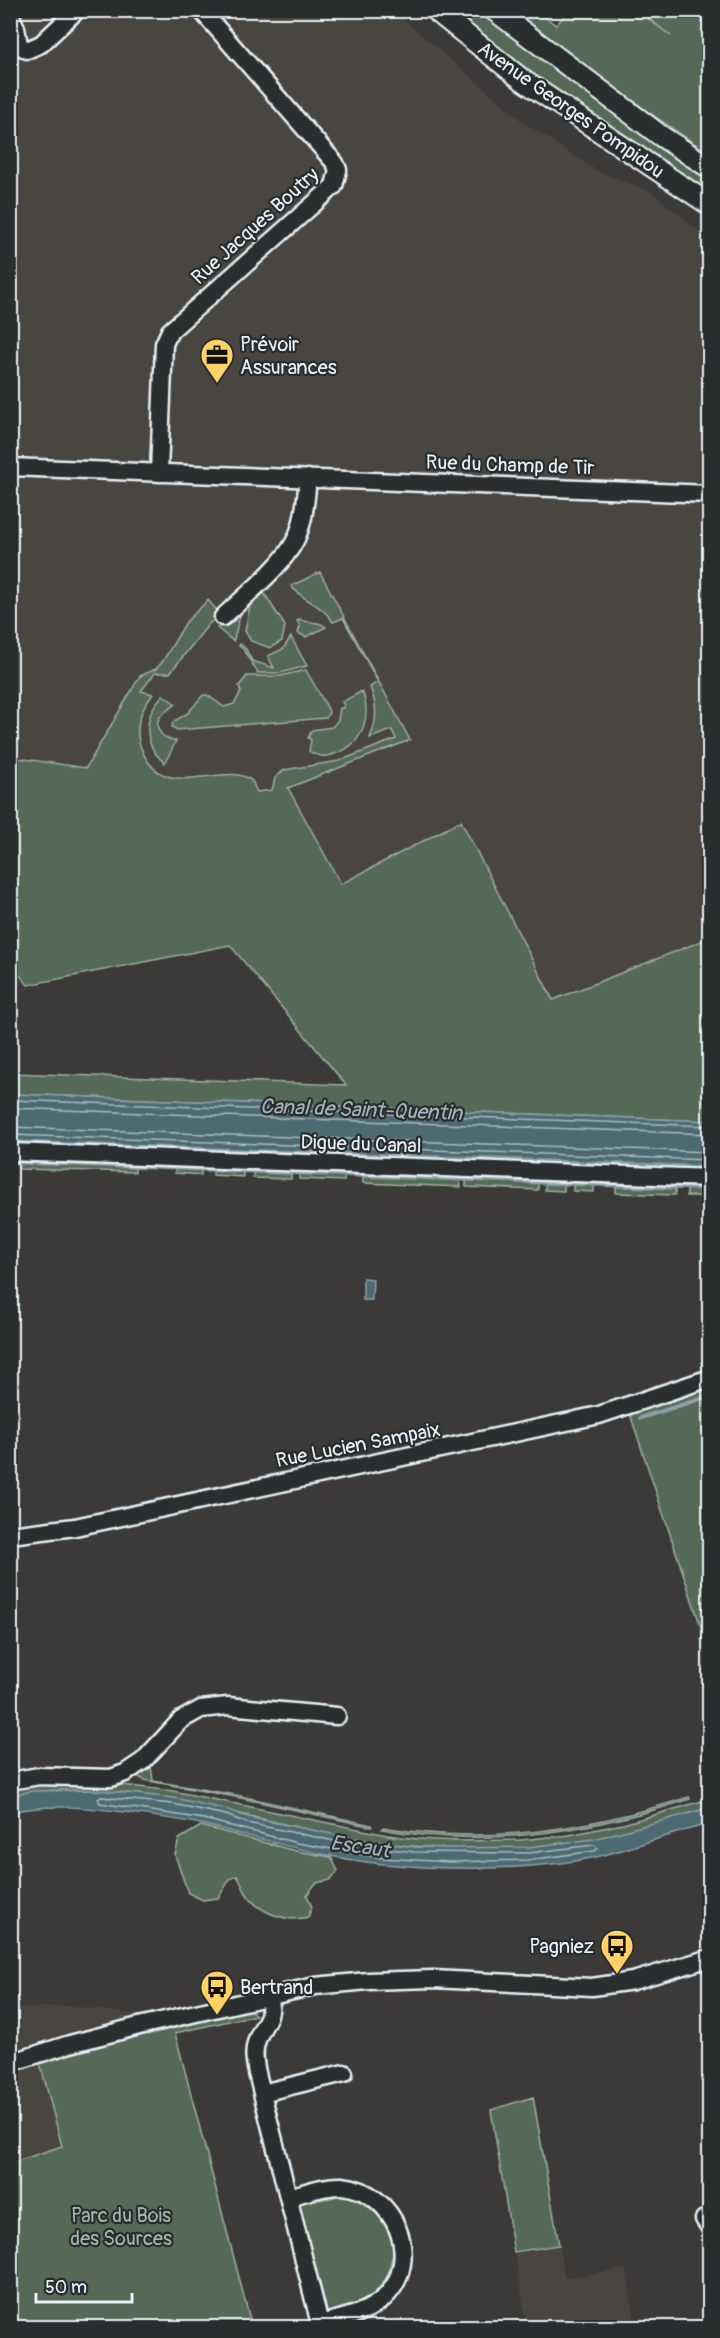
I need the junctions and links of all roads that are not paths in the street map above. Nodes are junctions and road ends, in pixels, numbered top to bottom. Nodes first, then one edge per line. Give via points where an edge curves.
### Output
1 (77, 10) edge
2 (201, 10) edge
3 (435, 10) edge
4 (494, 10) edge
5 (10, 14) edge
6 (710, 168) edge
7 (710, 205) edge
8 (10, 467) edge
9 (159, 473) junction
10 (308, 478) junction
11 (710, 494) edge
12 (223, 617) dead end
13 (10, 1152) edge
14 (710, 1178) edge
15 (710, 1378) edge
16 (10, 1535) edge
17 (337, 1716) dead end
18 (10, 1781) edge
19 (710, 1958) edge
20 (270, 1996) junction
21 (10, 2063) edge
22 (344, 2073) dead end
23 (262, 2093) junction
24 (288, 2197) junction
25 (321, 2326) edge

1 - 5 street via 41,44 27,50 19,45
2 - 9 street, Rue Jacques Boutry via 335,163 338,176 334,186 170,331 164,344
3 - 7 main road, Avenue Georges Pompidou via 524,81
4 - 6 main road, Avenue Georges Pompidou
8 - 9 street, Rue du Champ de Tir
9 - 10 street, Rue du Champ de Tir
10 - 11 street, Rue du Champ de Tir
10 - 12 street via 300,530 293,544
13 - 14 street, Digue du Canal
15 - 16 street, Rue Lucien Sampaix via 599,1415 92,1523
17 - 18 street via 228,1706 201,1709 181,1720 143,1761 125,1773 111,1778 39,1776
19 - 20 street via 633,1981 592,1987 415,1979 342,1983
20 - 21 street via 139,2026
20 - 23 street via 270,2016 255,2048
22 - 23 street
23 - 24 street
24 - 25 street
24 - 25 street via 326,2187 357,2190 384,2206 400,2234 400,2272 387,2294 360,2313

